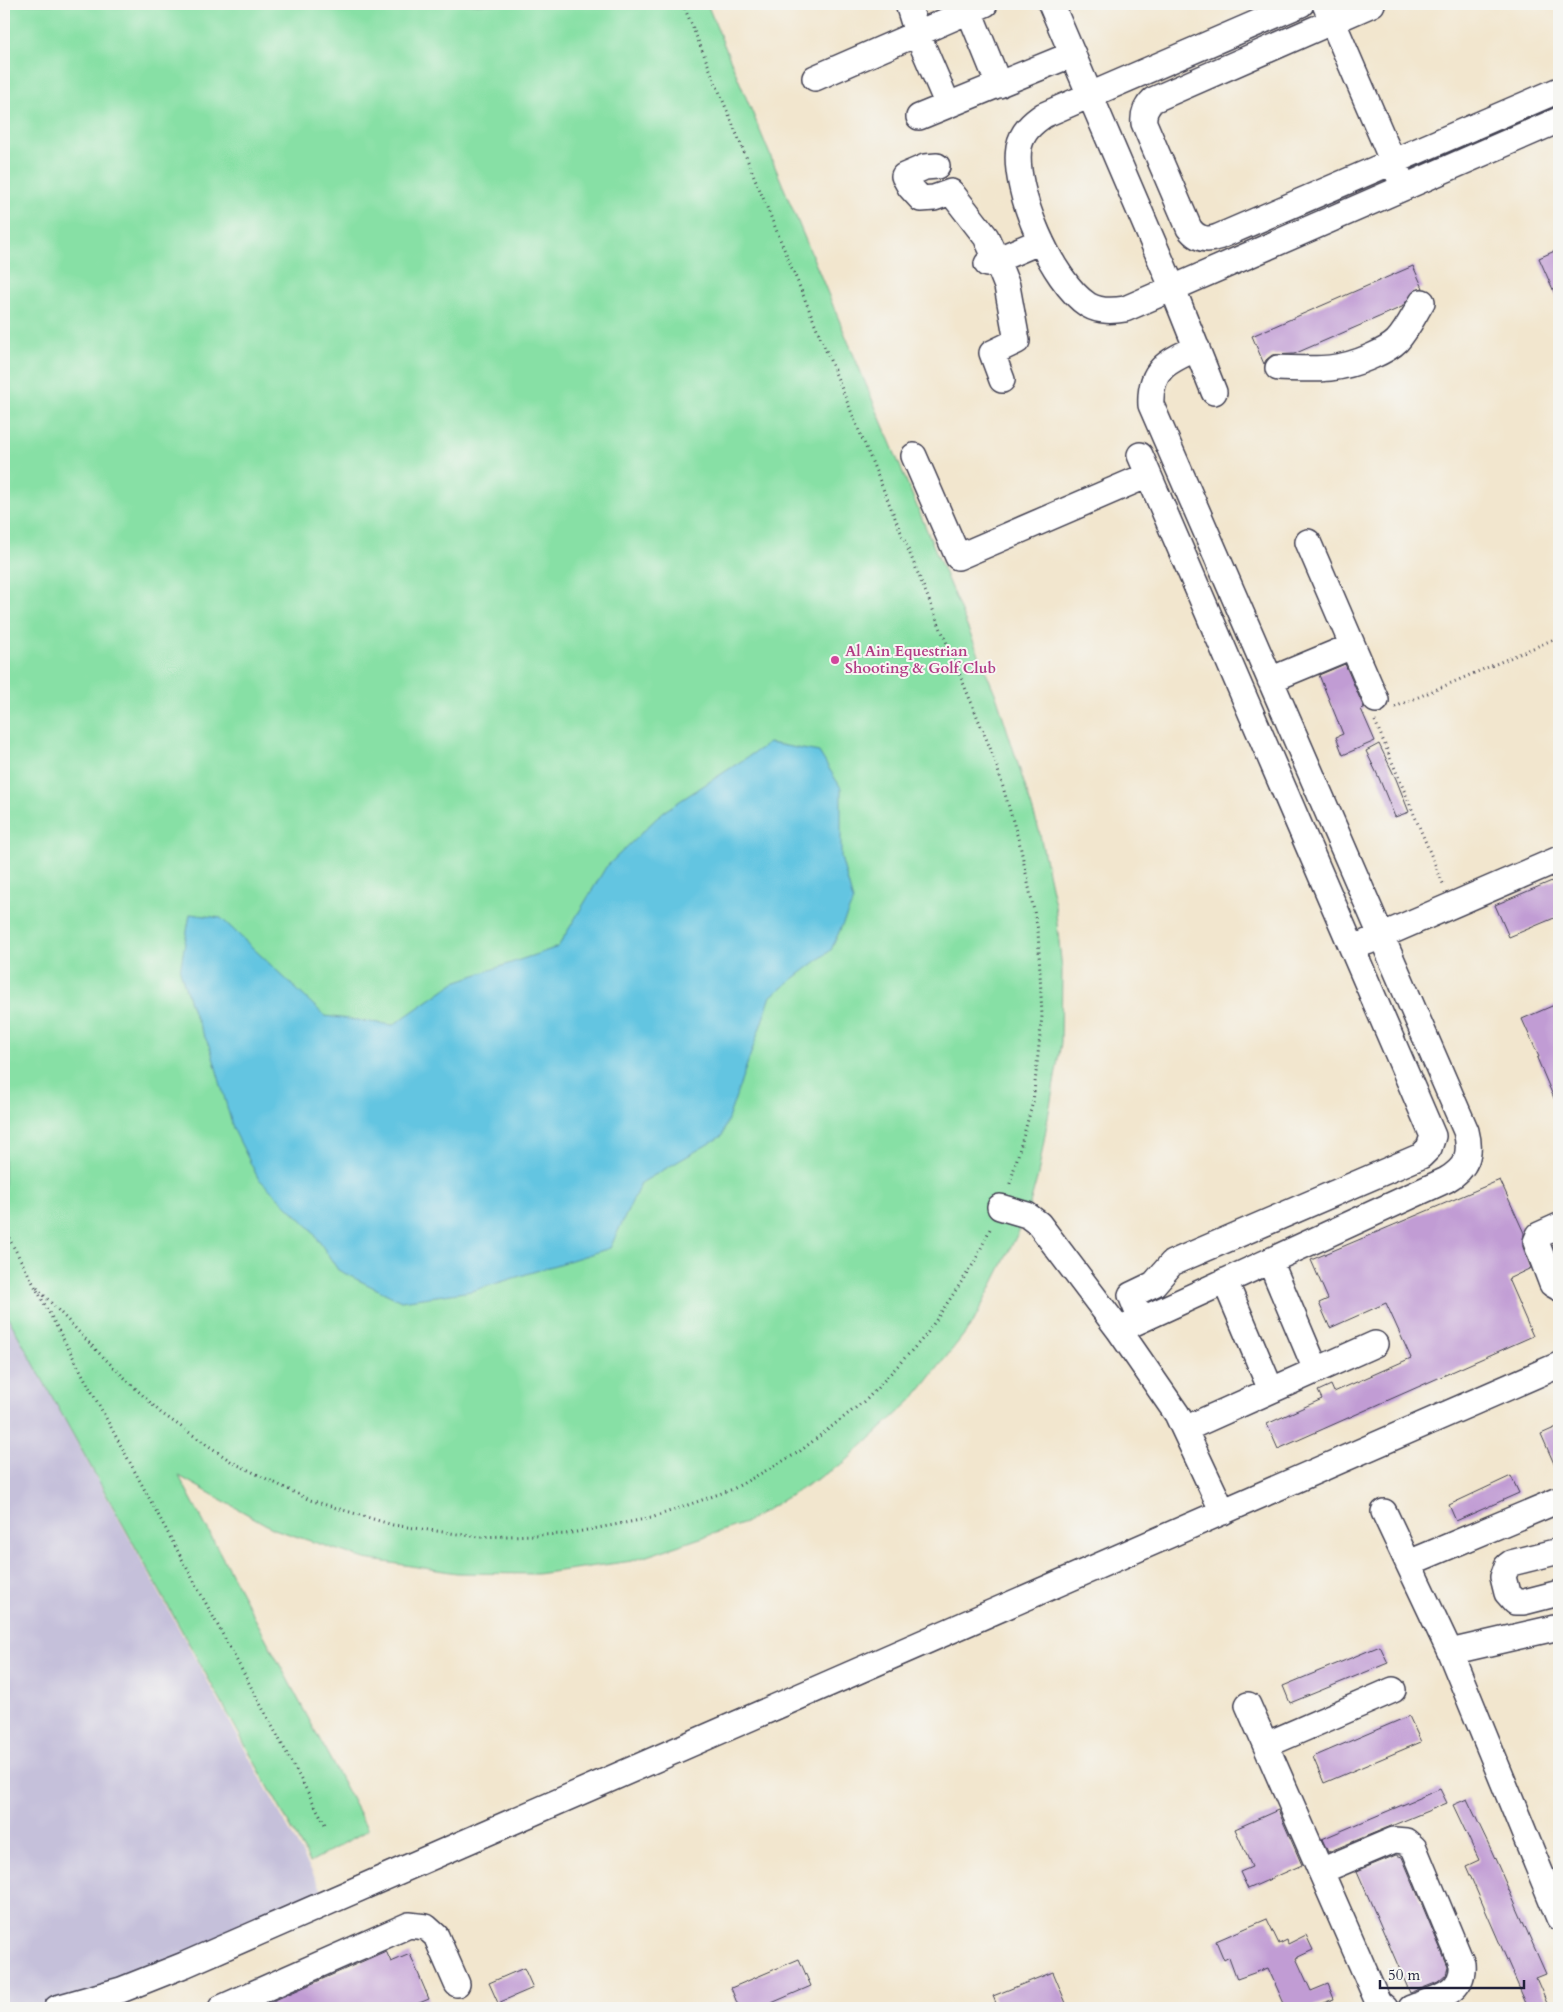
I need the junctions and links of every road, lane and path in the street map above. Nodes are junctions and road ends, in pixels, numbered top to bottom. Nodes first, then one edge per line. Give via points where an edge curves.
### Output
1 (683, 4) edge
2 (908, 4) edge
3 (1051, 4) edge
4 (1301, 4) edge
5 (1372, 4) edge
6 (977, 7) edge
7 (1329, 12) edge
8 (917, 33) junction
9 (1073, 54) junction
10 (814, 78) dead end
11 (999, 85) junction
12 (1559, 90) edge
13 (1089, 95) junction
14 (948, 105) junction
15 (919, 117) dead end
16 (1559, 120) edge
17 (1393, 162) junction
18 (937, 166) dead end
19 (1404, 188) junction
20 (1041, 241) junction
21 (997, 261) junction
22 (1173, 289) junction
23 (1422, 302) dead end
24 (1196, 348) junction
25 (1278, 368) dead end
26 (1002, 380) dead end
27 (1214, 392) dead end
28 (914, 456) dead end
29 (1308, 542) dead end
30 (1559, 637) edge
31 (1352, 646) junction
32 (1270, 680) junction
33 (1380, 709) junction
34 (1559, 859) edge
35 (1452, 905) junction
36 (1381, 936) junction
37 (1353, 948) junction
38 (1000, 1207) junction
39 (1559, 1226) edge
40 (4, 1229) edge
41 (1270, 1261) junction
42 (1225, 1281) junction
43 (37, 1288) junction
44 (1559, 1288) edge
45 (1130, 1325) junction
46 (1375, 1344) dead end
47 (1559, 1366) edge
48 (1316, 1370) junction
49 (1272, 1390) junction
50 (1185, 1429) junction
51 (1559, 1500) edge
52 (1223, 1512) junction
53 (1384, 1512) dead end
54 (1553, 1553) edge
55 (1409, 1563) junction
56 (1558, 1597) edge
57 (1559, 1627) edge
58 (1450, 1652) junction
59 (1394, 1690) dead end
60 (1248, 1705) dead end
61 (1266, 1744) junction
62 (326, 1826) dead end
63 (1321, 1871) junction
64 (1559, 1918) edge
65 (457, 1984) dead end
66 (57, 2008) edge
67 (221, 2008) edge
68 (1385, 2008) edge
69 (1411, 2008) edge

1 - 38 path via 995,760 1020,845 1038,930 1042,1016 1033,1102 1010,1185
2 - 8 street
3 - 9 street
4 - 13 street
5 - 7 street
6 - 8 street
6 - 11 street
7 - 17 street
7 - 17 street via 1153,100 1145,110 1144,123 1189,228 1203,239 1218,237
8 - 10 street
8 - 14 street
9 - 11 street
9 - 13 street
11 - 14 street
12 - 17 street
13 - 20 street via 1032,123 1019,148 1022,185
13 - 22 street
14 - 15 street
16 - 19 street
17 - 19 street
18 - 21 street via 904,176 921,199 951,192 986,237
19 - 22 street
20 - 21 street
20 - 22 street via 1068,284 1088,305 1099,310 1125,309
21 - 26 street via 1007,286 1017,341 992,352
22 - 24 street
23 - 25 street via 1396,342 1382,352 1336,369
24 - 27 street
24 - 32 street via 1162,367 1152,384 1151,405
28 - 37 street via 958,557 1144,465
29 - 31 street
30 - 33 path
31 - 32 street
31 - 33 street
32 - 36 street
33 - 35 path
34 - 35 street
35 - 36 street
36 - 37 street
36 - 41 street via 1466,1131 1468,1154 1460,1170 1446,1180
37 - 45 street via 1432,1130 1430,1148 1421,1156 1172,1263 1154,1284 1131,1295
38 - 43 path via 974,1264 926,1336 867,1399 799,1452 733,1489 660,1515 566,1534 470,1536 393,1525 310,1500 232,1462 161,1412
38 - 45 street via 1027,1215 1039,1224
39 - 44 street via 1540,1234 1536,1242 1552,1284
40 - 43 path
41 - 42 street
41 - 48 street
42 - 45 street
42 - 49 street
43 - 62 path
45 - 50 street
46 - 48 street
47 - 52 street
48 - 49 street
49 - 50 street
50 - 52 street
51 - 55 street
52 - 66 street via 184,1965 121,1990
53 - 55 street
54 - 56 street
54 - 56 street via 1511,1563 1502,1577 1511,1600 1520,1603
55 - 58 street
57 - 58 street
58 - 64 street
59 - 61 street
60 - 61 street
61 - 63 street
63 - 68 street via 1378,2002
63 - 69 street via 1394,1840 1406,1841 1414,1848 1463,1972 1453,1990
65 - 67 street via 436,1936 426,1928 409,1925

